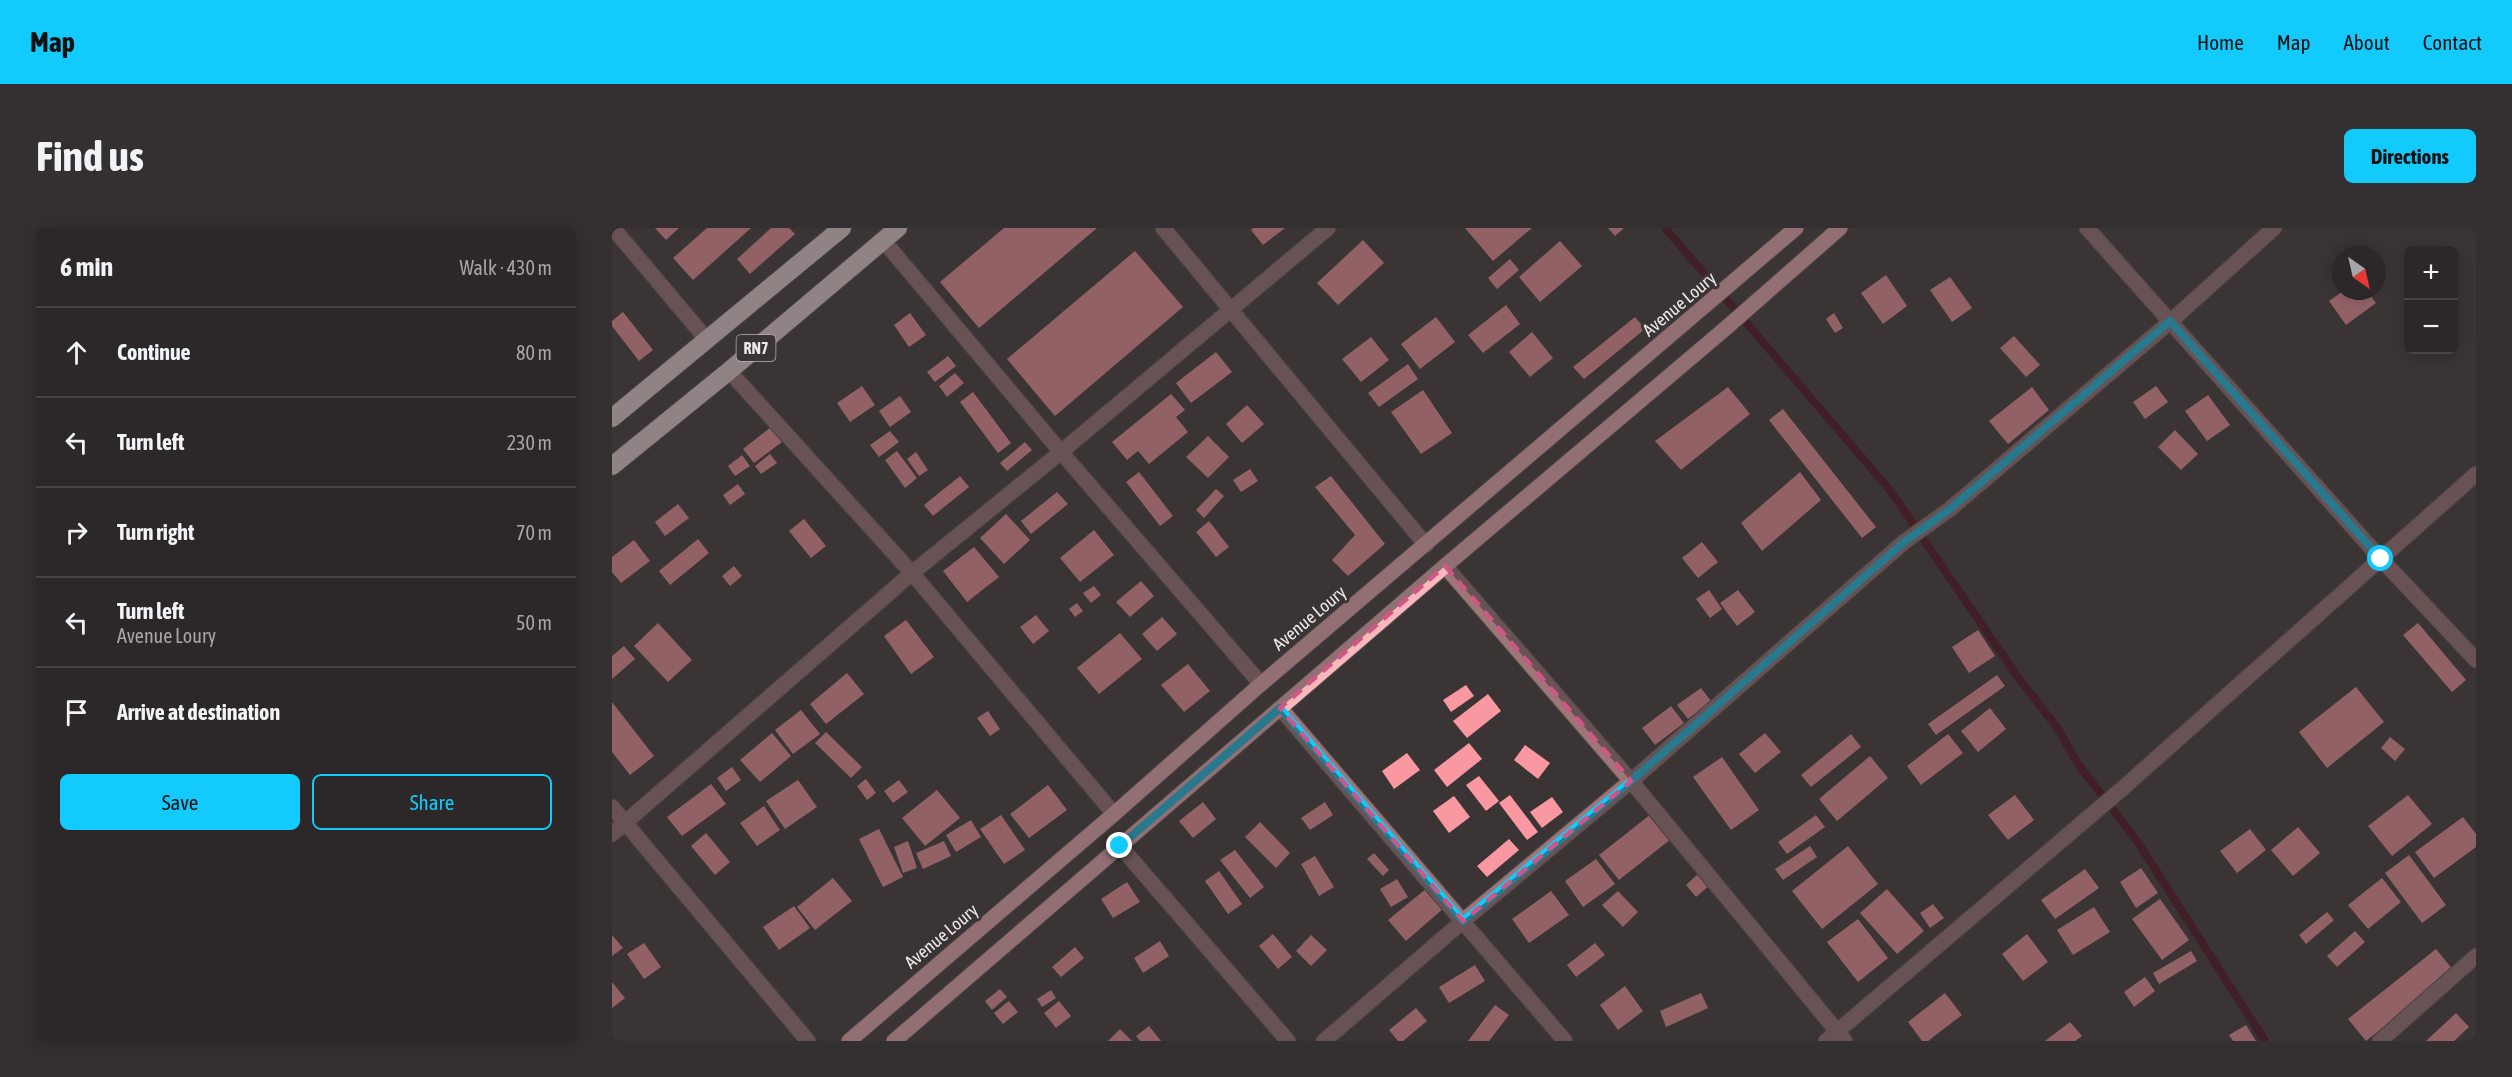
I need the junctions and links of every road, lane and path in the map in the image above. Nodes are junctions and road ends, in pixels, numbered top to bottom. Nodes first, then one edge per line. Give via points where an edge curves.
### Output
1 (614, 228) edge
2 (842, 228) edge
3 (898, 228) edge
4 (1163, 228) edge
5 (1328, 228) edge
6 (1797, 228) edge
7 (1840, 228) edge
8 (2086, 228) edge
9 (2274, 228) edge
10 (883, 240) junction
11 (1230, 310) junction
12 (2170, 321) junction
13 (708, 340) junction
14 (729, 371) junction
15 (612, 418) edge
16 (1060, 452) junction
17 (612, 466) edge
18 (2476, 474) edge
19 (1426, 544) junction
20 (2381, 559) junction
21 (1445, 566) junction
22 (912, 573) junction
23 (2476, 660) edge
24 (1261, 684) junction
25 (1280, 708) junction
26 (1631, 781) junction
27 (612, 807) edge
28 (1114, 814) junction
29 (626, 822) junction
30 (612, 834) edge
31 (1120, 846) junction
32 (1463, 921) junction
33 (2476, 957) edge
34 (1836, 1038) edge
35 (808, 1041) edge
36 (849, 1041) edge
37 (894, 1041) edge
38 (1288, 1041) edge
39 (1324, 1041) edge
40 (1565, 1041) edge
41 (2380, 1041) edge

1 - 13 street
2 - 13 highway, RN7
3 - 10 highway, RN7
4 - 11 street
5 - 11 street
6 - 19 main road, Avenue Loury
7 - 21 main road
8 - 12 street
9 - 12 street
10 - 14 highway, RN7
10 - 16 street
11 - 16 street
11 - 19 street
12 - 20 street
12 - 26 street via 1950,509 1904,542
13 - 15 highway, RN7
14 - 17 highway, RN7
14 - 22 street
16 - 22 street
16 - 24 street
18 - 20 street
19 - 24 main road, Avenue Loury
20 - 23 street
20 - 34 street
21 - 25 main road
21 - 26 street
22 - 28 street
22 - 29 street
24 - 28 main road, Avenue Loury
25 - 31 main road
25 - 32 street
26 - 32 street
26 - 34 street
27 - 29 street
28 - 36 main road, Avenue Loury
29 - 30 street
29 - 35 street
31 - 37 main road
31 - 38 street
32 - 39 street
32 - 40 street
33 - 41 street

